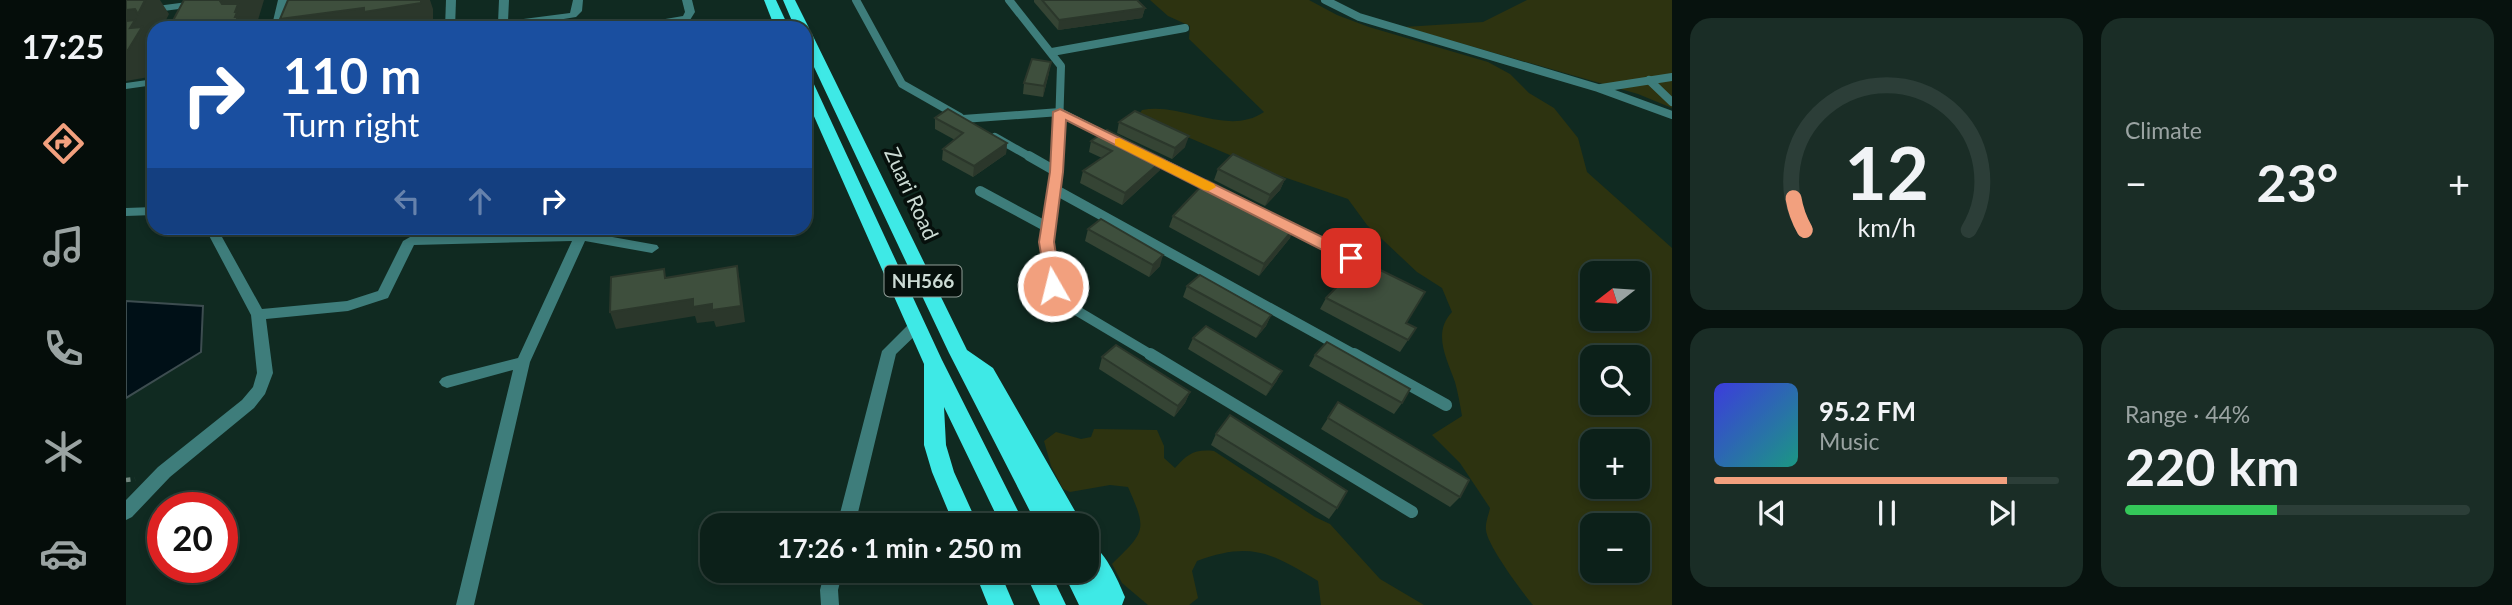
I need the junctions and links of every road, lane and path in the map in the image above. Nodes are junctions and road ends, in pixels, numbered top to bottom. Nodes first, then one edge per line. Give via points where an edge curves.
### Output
1 (224, 0) edge
2 (283, 0) edge
3 (452, 0) edge
4 (504, 0) edge
5 (578, 0) edge
6 (687, 0) edge
7 (770, 0) edge
8 (789, 0) edge
9 (856, 0) edge
10 (1011, 0) edge
11 (1325, 0) edge
12 (191, 4) junction
13 (126, 13) edge
14 (187, 16) edge
15 (304, 19) edge
16 (278, 21) edge
17 (296, 21) edge
18 (450, 21) edge
19 (502, 21) edge
20 (534, 21) edge
21 (670, 21) edge
22 (779, 21) edge
23 (799, 21) edge
24 (1185, 28) dead end
25 (147, 42) edge
26 (126, 45) edge
27 (812, 48) edge
28 (1052, 52) junction
29 (1672, 77) edge
30 (1649, 80) junction
31 (147, 83) edge
32 (126, 86) edge
33 (1598, 88) junction
34 (1672, 102) edge
35 (812, 107) edge
36 (1060, 112) junction
37 (1672, 115) edge
38 (963, 119) junction
39 (975, 125) edge
40 (987, 132) edge
41 (1121, 143) edge
42 (1145, 155) edge
43 (1057, 172) junction
44 (1054, 189) junction
45 (979, 191) dead end
46 (1230, 197) edge
47 (147, 211) edge
48 (126, 212) edge
49 (1279, 222) edge
50 (1049, 228) junction
51 (215, 235) edge
52 (526, 235) edge
53 (583, 235) edge
54 (597, 235) edge
55 (652, 248) dead end
56 (1388, 276) edge
57 (258, 315) junction
58 (916, 326) junction
59 (959, 353) junction
60 (932, 360) junction
61 (523, 362) junction
62 (447, 382) dead end
63 (1446, 405) dead end
64 (126, 512) edge
65 (1412, 512) dead end
66 (849, 513) edge
67 (961, 513) edge
68 (1007, 513) edge
69 (1043, 513) edge
70 (1064, 513) edge
71 (1099, 582) edge
72 (831, 583) edge
73 (992, 583) edge
74 (1042, 583) edge
75 (1087, 583) edge
76 (1108, 603) edge
77 (466, 605) edge
78 (830, 605) edge
79 (1001, 605) edge
80 (1053, 605) edge

1 - 12 street
2 - 16 street
3 - 18 street
4 - 19 street
5 - 20 street via 573,15
6 - 21 street via 687,18
7 - 22 highway
8 - 23 highway
9 - 38 lane via 902,84
10 - 28 lane
11 - 33 lane via 1359,18
12 - 13 street
12 - 14 street
15 - 17 street
24 - 28 lane
25 - 26 street
27 - 59 highway, Zuari Road / NH566
28 - 36 lane via 1061,66
29 - 30 lane
30 - 33 lane
30 - 34 lane
31 - 32 street
33 - 37 lane
35 - 58 highway, NH566
36 - 38 lane
36 - 41 lane
36 - 43 lane
38 - 39 lane
40 - 43 lane
42 - 46 lane
43 - 44 lane
44 - 50 lane
44 - 63 lane
45 - 50 lane
47 - 48 street
49 - 56 lane
50 - 65 lane via 1046,242 1053,286 1074,309
51 - 57 street
52 - 57 street via 410,241 383,294 348,306
53 - 61 street
54 - 55 street
57 - 64 street via 265,373 260,390 164,472
58 - 60 highway, NH566
58 - 66 street via 889,351
59 - 69 highway, Zuari Road / NH566
59 - 70 highway via 986,374
60 - 67 highway via 935,446
60 - 68 highway, NH566
61 - 62 street
61 - 77 street
71 - 76 highway
72 - 78 street
73 - 79 highway
74 - 80 highway
75 - 76 highway

